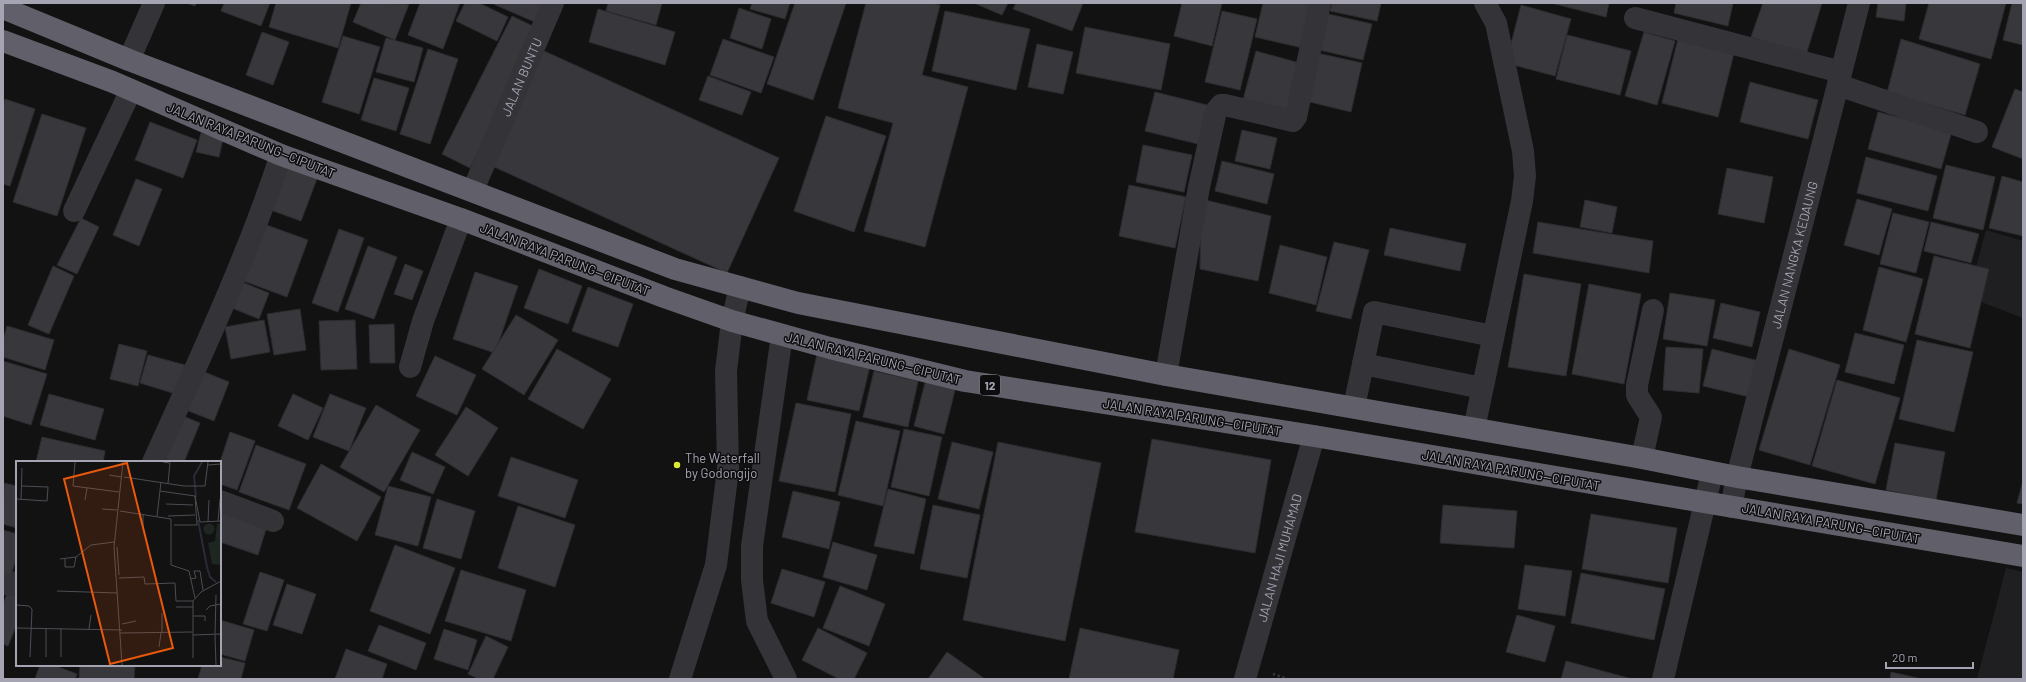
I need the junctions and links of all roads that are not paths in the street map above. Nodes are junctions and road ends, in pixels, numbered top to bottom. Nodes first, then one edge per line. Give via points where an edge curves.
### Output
1 (154, 3) edge
2 (553, 3) edge
3 (1320, 3) edge
4 (1485, 3) edge
5 (1859, 3) edge
6 (3, 8) edge
7 (1634, 18) dead end
8 (3, 41) edge
9 (129, 60) junction
10 (1840, 78) junction
11 (131, 90) junction
12 (1976, 132) dead end
13 (281, 155) junction
14 (473, 190) junction
15 (74, 211) dead end
16 (461, 219) junction
17 (740, 288) junction
18 (1653, 310) dead end
19 (732, 321) junction
20 (782, 335) junction
21 (1493, 336) junction
22 (1363, 364) junction
23 (410, 367) dead end
24 (1166, 375) junction
25 (1482, 388) junction
26 (1354, 407) junction
27 (1474, 429) junction
28 (1314, 436) junction
29 (1642, 458) junction
30 (153, 461) edge
31 (1712, 472) junction
32 (1737, 477) junction
33 (221, 501) edge
34 (1706, 502) junction
35 (1889, 503) junction
36 (1731, 507) junction
37 (273, 521) dead end
38 (2023, 525) edge
39 (1885, 532) junction
40 (2023, 556) edge
41 (3, 582) edge
42 (16, 582) edge
43 (680, 679) edge
44 (786, 679) edge
45 (1245, 679) edge
46 (1663, 679) edge

1 - 9 street
2 - 14 street, JALAN BUNTU
3 - 24 street via 1296,117 1293,121 1225,105 1221,105 1216,111 1199,187
4 - 21 street via 1496,23 1523,151 1525,176
5 - 10 street, JALAN NANGKA KEDAUNG
6 - 9 highway
7 - 10 street
8 - 11 highway, JALAN RAYA PARUNG—CIPUTAT / 12
9 - 14 highway
10 - 12 street
10 - 32 street, JALAN NANGKA KEDAUNG
11 - 13 highway, JALAN RAYA PARUNG—CIPUTAT / 12
11 - 15 street
13 - 16 highway, JALAN RAYA PARUNG—CIPUTAT / 12
13 - 30 street via 263,209
14 - 17 highway via 674,269
16 - 19 highway, JALAN RAYA PARUNG—CIPUTAT / 12
16 - 23 street via 423,321
17 - 19 street
17 - 24 highway via 838,312
18 - 29 street via 1637,385 1637,395 1651,417
19 - 20 highway, JALAN RAYA PARUNG—CIPUTAT / 12
19 - 43 street via 726,371 728,469 716,565
20 - 28 highway, JALAN RAYA PARUNG—CIPUTAT / 12 via 965,381
20 - 44 street via 752,546 752,580 757,621
21 - 22 street via 1374,312
21 - 25 street
22 - 25 street
22 - 26 street
24 - 26 highway
25 - 27 street
26 - 27 highway
27 - 29 highway
28 - 34 highway, JALAN RAYA PARUNG—CIPUTAT / 12
28 - 45 street, JALAN HAJI MUHAMAD
29 - 31 highway
31 - 32 highway
31 - 34 street
32 - 35 highway
32 - 36 street, JALAN NANGKA KEDAUNG
33 - 37 street
34 - 36 highway, JALAN RAYA PARUNG—CIPUTAT / 12
34 - 46 street
35 - 38 highway
35 - 39 highway
36 - 39 highway, JALAN RAYA PARUNG—CIPUTAT / 12
39 - 40 highway, JALAN RAYA PARUNG—CIPUTAT / 12
41 - 42 street via 10,585

